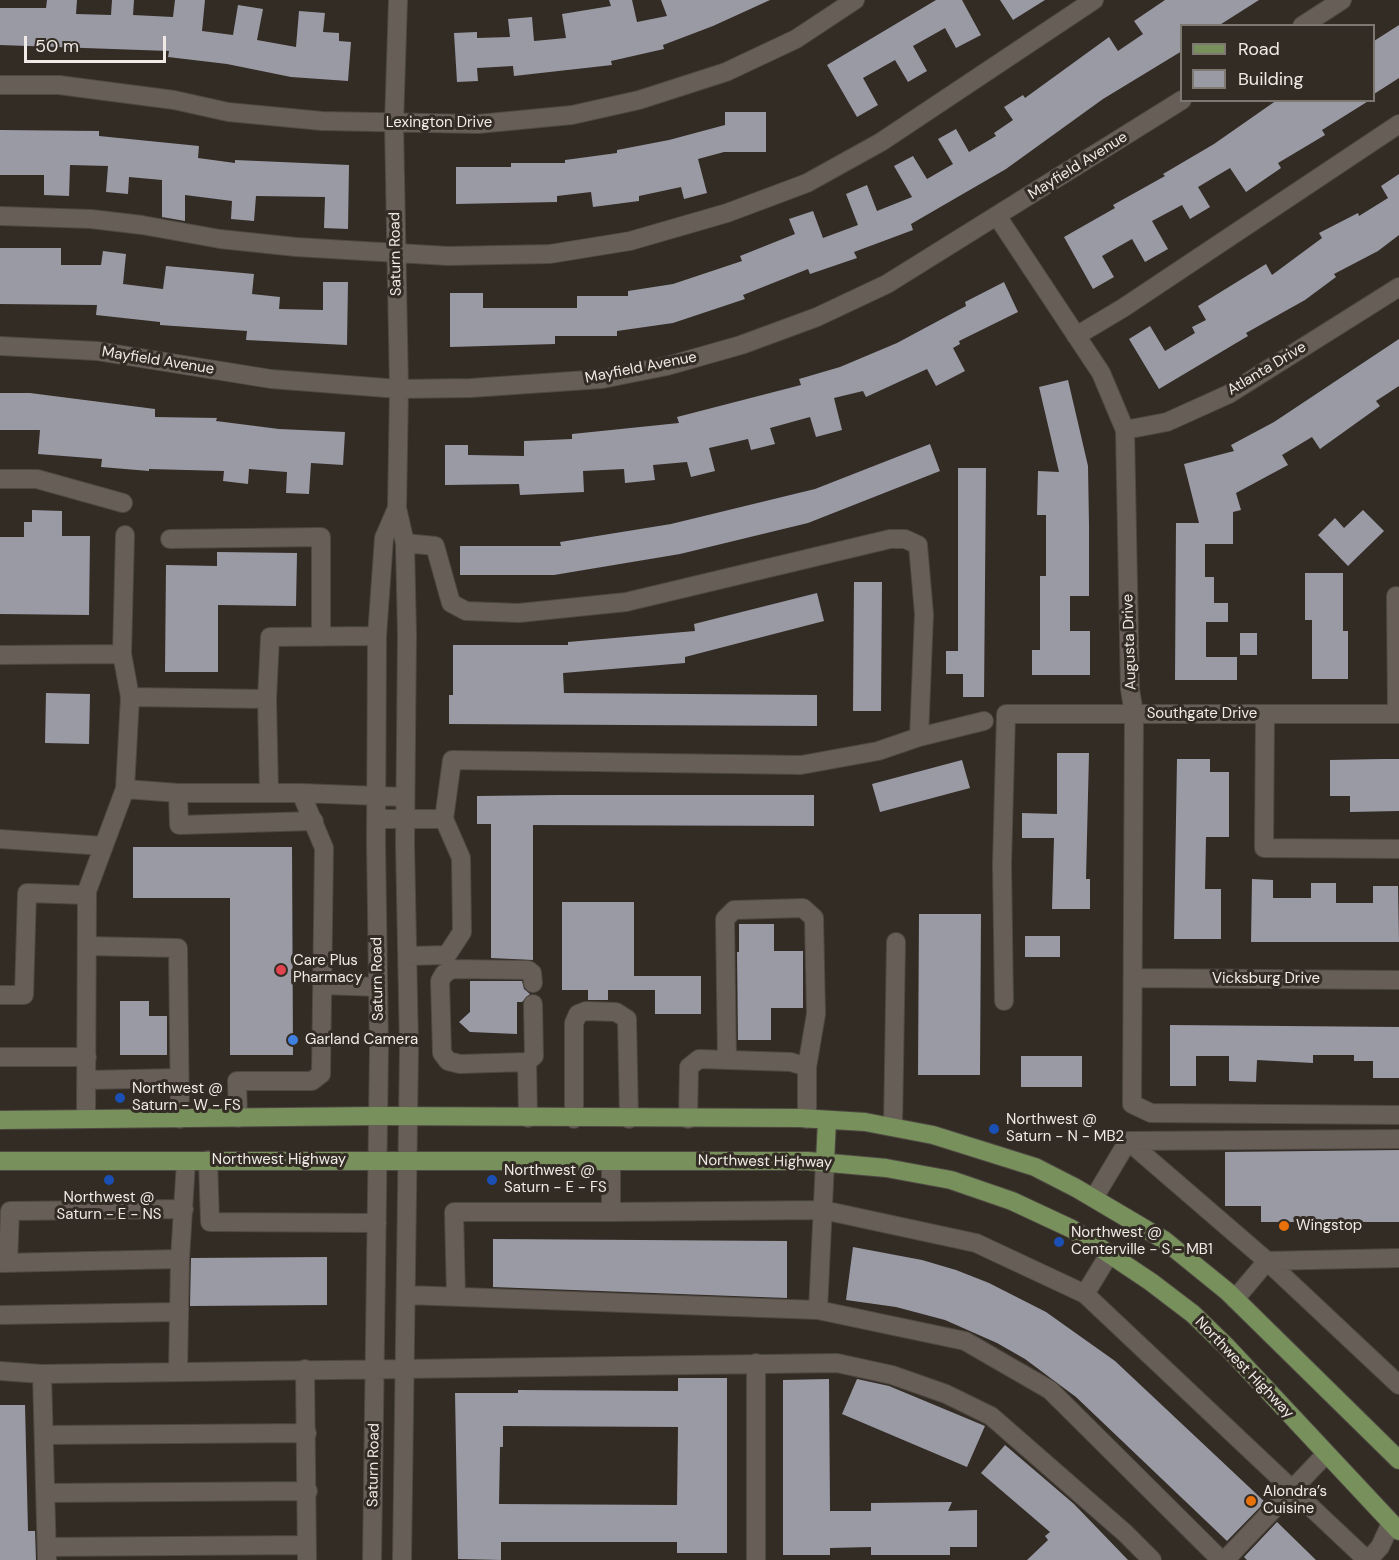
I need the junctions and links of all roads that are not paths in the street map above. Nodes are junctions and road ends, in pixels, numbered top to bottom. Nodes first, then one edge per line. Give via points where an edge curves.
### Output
1 (398, 0) edge
2 (855, 0) edge
3 (1094, 0) edge
4 (1335, 2) edge
5 (1305, 24) edge
6 (0, 85) edge
7 (1180, 101) edge
8 (394, 124) junction
9 (1399, 124) edge
10 (0, 216) edge
11 (997, 216) junction
12 (396, 252) junction
13 (1399, 287) edge
14 (1076, 336) junction
15 (0, 346) edge
16 (399, 389) junction
17 (1125, 430) junction
18 (0, 479) edge
19 (123, 503) dead end
20 (397, 508) junction
21 (125, 535) dead end
22 (170, 539) dead end
23 (405, 543) junction
24 (1396, 596) dead end
25 (377, 636) junction
26 (321, 637) junction
27 (122, 654) junction
28 (0, 655) edge
29 (130, 697) junction
30 (267, 699) junction
31 (1134, 714) junction
32 (1265, 714) junction
33 (1398, 714) edge
34 (984, 721) dead end
35 (919, 737) junction
36 (125, 789) junction
37 (269, 792) junction
38 (178, 793) junction
39 (301, 793) junction
40 (376, 797) junction
41 (405, 797) junction
42 (376, 819) junction
43 (405, 819) junction
44 (444, 819) junction
45 (314, 821) junction
46 (0, 839) edge
47 (104, 846) junction
48 (1399, 849) edge
49 (87, 895) junction
50 (896, 942) dead end
51 (87, 946) junction
52 (408, 956) junction
53 (1134, 978) junction
54 (1399, 980) edge
55 (408, 981) junction
56 (440, 981) junction
57 (533, 983) dead end
58 (322, 985) junction
59 (378, 987) junction
60 (0, 995) edge
61 (1004, 1001) dead end
62 (533, 1004) dead end
63 (409, 1053) junction
64 (442, 1053) junction
65 (87, 1057) junction
66 (0, 1058) edge
67 (728, 1060) junction
68 (527, 1062) junction
69 (807, 1067) junction
70 (179, 1078) junction
71 (87, 1080) junction
72 (1399, 1115) edge
73 (378, 1116) junction
74 (409, 1116) junction
75 (238, 1118) junction
76 (528, 1118) junction
77 (86, 1119) junction
78 (180, 1119) junction
79 (574, 1119) junction
80 (629, 1119) junction
81 (688, 1119) junction
82 (807, 1119) junction
83 (0, 1120) edge
84 (827, 1120) junction
85 (893, 1127) junction
86 (1399, 1139) edge
87 (1128, 1141) junction
88 (378, 1159) junction
89 (408, 1159) junction
90 (208, 1160) junction
91 (0, 1161) edge
92 (186, 1161) junction
93 (611, 1161) junction
94 (825, 1162) junction
95 (1094, 1198) junction
96 (184, 1209) junction
97 (823, 1210) junction
98 (611, 1212) junction
99 (377, 1223) junction
100 (1110, 1253) junction
101 (1399, 1258) edge
102 (180, 1259) junction
103 (1267, 1261) junction
104 (4, 1263) edge
105 (1085, 1294) junction
106 (406, 1295) junction
107 (456, 1297) junction
108 (1235, 1299) junction
109 (818, 1310) junction
110 (179, 1312) junction
111 (0, 1315) edge
112 (756, 1363) junction
113 (376, 1368) junction
114 (405, 1368) junction
115 (305, 1369) junction
116 (0, 1371) edge
117 (178, 1372) junction
118 (42, 1374) junction
119 (1399, 1386) edge
120 (307, 1433) junction
121 (44, 1436) junction
122 (1326, 1454) junction
123 (1399, 1460) edge
124 (1293, 1489) junction
125 (308, 1491) junction
126 (46, 1493) junction
127 (1396, 1522) edge
128 (307, 1552) edge
129 (47, 1554) edge
130 (372, 1560) edge
131 (402, 1560) edge
132 (756, 1560) edge
133 (1152, 1560) edge
134 (1223, 1560) edge
135 (1368, 1560) edge

1 - 8 street, Saturn Road
2 - 8 street, Lexington Drive via 796,39 726,72 639,100 560,117 478,124
3 - 12 street via 881,142 807,183 728,213 630,242 550,254 448,256
4 - 5 street
6 - 8 street, Lexington Drive via 59,85 174,100 228,112
7 - 11 street, Mayfield Avenue
8 - 12 street, Saturn Road
9 - 14 street
10 - 12 street via 91,219 220,239
11 - 14 street, Augusta Drive
11 - 16 street, Mayfield Avenue via 887,284 817,317 741,345 602,379
12 - 16 street, Saturn Road
13 - 17 street, Atlanta Drive via 1228,394 1167,422
14 - 17 street, Augusta Drive via 1101,373
15 - 16 street, Mayfield Avenue via 97,351 271,379
16 - 20 street, Saturn Road
17 - 31 street, Augusta Drive via 1130,690
18 - 19 street via 37,479
20 - 23 street, Saturn Road
20 - 25 street, Saturn Road via 384,538
21 - 27 street
22 - 26 street via 321,537
23 - 35 street via 435,546 451,603 466,611 519,613 626,602 890,539 905,539 918,545 924,614
23 - 41 street, Saturn Road
24 - 33 street
25 - 26 street
25 - 40 street, Saturn Road
26 - 30 street via 270,637
27 - 28 street
27 - 29 street
29 - 30 street
29 - 36 street
30 - 37 street
31 - 32 street, Southgate Drive
31 - 53 street, Augusta Drive
31 - 61 street, Southgate Drive via 1006,714
32 - 33 street, Southgate Drive
32 - 48 street via 1264,848
34 - 35 street
35 - 44 street via 878,751 801,765 452,760
36 - 38 street
36 - 47 street
37 - 38 street
37 - 39 street
38 - 45 street via 179,825
39 - 40 street
39 - 45 street
40 - 41 street
40 - 42 street, Saturn Road
41 - 43 street, Saturn Road
42 - 43 street
42 - 59 street, Saturn Road
43 - 44 street
43 - 52 street, Saturn Road
44 - 52 street via 461,858 462,932 447,955
45 - 58 street via 324,848
46 - 47 street
47 - 49 street
49 - 51 street
49 - 60 street via 27,893 24,995
50 - 85 street
51 - 65 street
51 - 70 street via 178,948
52 - 55 street, Saturn Road
53 - 54 street, Vicksburg Drive
53 - 72 street, Augusta Drive via 1132,1104 1151,1113
55 - 56 street
55 - 63 street, Saturn Road
56 - 57 street via 452,969 528,970
56 - 64 street
58 - 59 street
58 - 75 street via 321,1074 312,1082 237,1081
59 - 73 street, Saturn Road
62 - 68 street via 534,1056
63 - 64 street
63 - 74 street, Saturn Road
64 - 68 street via 448,1061 460,1064
65 - 66 street
65 - 71 street
67 - 69 street via 790,1062
67 - 69 street via 725,919 734,910 803,908 814,918 816,1014
67 - 81 street via 699,1059 689,1067
68 - 76 street
69 - 82 street
70 - 71 street
70 - 78 street
71 - 77 street
73 - 74 main road
73 - 75 main road
73 - 88 street, Saturn Road
74 - 76 main road
74 - 89 street, Saturn Road
75 - 78 main road
76 - 79 main road
77 - 78 main road
77 - 83 main road
79 - 80 main road
79 - 80 street via 574,1023 578,1014 586,1011 620,1013 627,1019
80 - 81 main road
81 - 82 main road
82 - 84 main road
84 - 85 main road
84 - 94 main road
85 - 95 main road via 1004,1156 1035,1167
86 - 87 street
87 - 95 street
87 - 103 street
88 - 89 main road, Northwest Highway
88 - 90 main road, Northwest Highway
88 - 99 street, Saturn Road
89 - 93 main road, Northwest Highway
89 - 106 street, Saturn Road
90 - 92 main road, Northwest Highway
90 - 99 street via 210,1222
91 - 92 main road, Northwest Highway
92 - 96 street
93 - 94 main road, Northwest Highway
93 - 98 street
94 - 97 street
94 - 100 main road, Northwest Highway via 951,1180 1022,1206 1072,1229
95 - 108 main road via 1164,1240
96 - 102 street
96 - 104 street via 10,1211
97 - 98 street
97 - 105 street via 976,1243
97 - 109 street
98 - 107 street via 454,1212
99 - 113 street, Saturn Road
100 - 105 street
100 - 122 main road, Northwest Highway via 1193,1314
101 - 103 street
102 - 104 street
102 - 110 street
103 - 108 street
103 - 119 street
105 - 124 street
106 - 107 street
106 - 114 street, Saturn Road
107 - 109 street
108 - 123 main road
109 - 134 street via 965,1341 1050,1390
110 - 111 street
110 - 117 street
112 - 114 street
112 - 132 street
112 - 133 street via 837,1363 892,1375 946,1394 991,1416
113 - 114 street
113 - 115 street
113 - 130 street, Saturn Road
114 - 131 street, Saturn Road
115 - 117 street
115 - 120 street
116 - 118 street
117 - 118 street
118 - 121 street
120 - 121 street
120 - 125 street
121 - 126 street
122 - 124 street
122 - 127 main road, Northwest Highway
124 - 134 street
124 - 135 street
125 - 126 street
125 - 128 street
126 - 129 street
127 - 135 street
128 - 129 street

